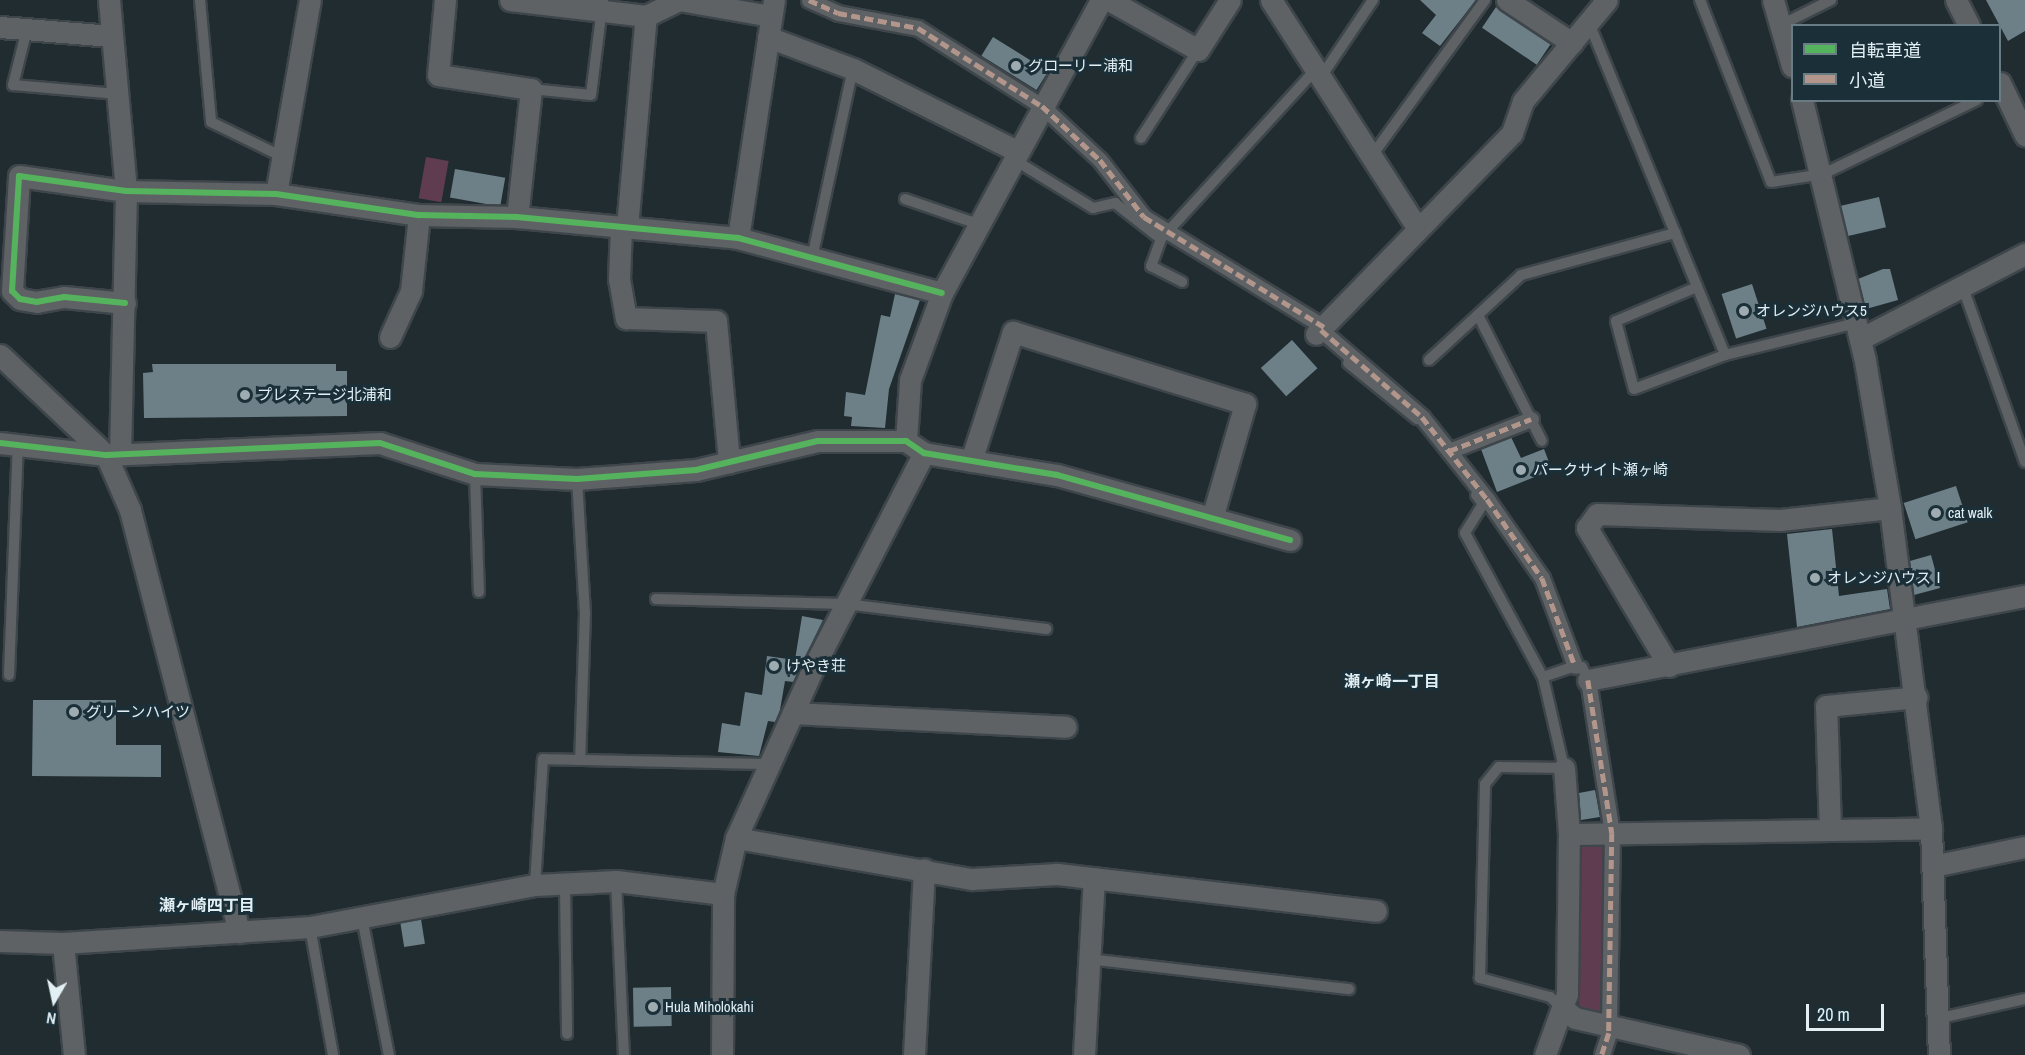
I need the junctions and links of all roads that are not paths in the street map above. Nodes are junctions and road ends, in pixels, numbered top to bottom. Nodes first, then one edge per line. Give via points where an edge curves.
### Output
1 (109, 0) edge
2 (200, 0) edge
3 (310, 0) edge
4 (445, 0) edge
5 (510, 0) edge
6 (809, 0) edge
7 (1101, 0) edge
8 (1109, 0) edge
9 (1230, 0) edge
10 (1271, 0) edge
11 (1373, 0) edge
12 (1485, 0) edge
13 (1507, 0) edge
14 (1607, 0) edge
15 (1701, 0) edge
16 (1773, 0) edge
17 (1831, 0) edge
18 (1956, 0) edge
19 (602, 5) edge
20 (773, 8) edge
21 (646, 16) junction
22 (1589, 23) junction
23 (1968, 24) edge
24 (1781, 25) junction
25 (0, 27) edge
26 (27, 29) junction
27 (112, 36) junction
28 (768, 37) junction
29 (1572, 43) junction
30 (1198, 50) junction
31 (1791, 62) edge
32 (853, 69) junction
33 (1318, 73) junction
34 (531, 89) junction
35 (2001, 89) edge
36 (118, 94) junction
37 (1803, 102) edge
38 (1973, 102) edge
39 (1042, 106) junction
40 (2025, 135) edge
41 (1141, 138) dead end
42 (1015, 155) junction
43 (283, 157) junction
44 (1371, 157) junction
45 (1822, 174) junction
46 (126, 191) junction
47 (276, 194) junction
48 (905, 199) dead end
49 (419, 215) junction
50 (517, 217) junction
51 (978, 224) junction
52 (624, 227) junction
53 (1418, 229) junction
54 (1674, 233) junction
55 (1165, 234) junction
56 (738, 238) junction
57 (2025, 254) edge
58 (812, 258) junction
59 (1182, 282) dead end
60 (1962, 285) junction
61 (1697, 287) junction
62 (942, 293) junction
63 (125, 303) junction
64 (1478, 315) junction
65 (1320, 330) junction
66 (1858, 331) junction
67 (390, 337) dead end
68 (0, 355) edge
69 (1725, 355) junction
70 (1429, 360) dead end
71 (1531, 419) junction
72 (906, 441) junction
73 (1542, 441) dead end
74 (9, 444) edge
75 (1449, 451) junction
76 (924, 453) junction
77 (113, 454) junction
78 (971, 461) junction
79 (729, 462) junction
80 (2025, 462) edge
81 (475, 474) junction
82 (577, 479) junction
83 (1890, 508) junction
84 (1212, 518) junction
85 (1290, 540) dead end
86 (479, 592) dead end
87 (2025, 596) edge
88 (656, 599) dead end
89 (846, 604) junction
90 (1905, 621) junction
91 (1046, 629) dead end
92 (1669, 666) junction
93 (1582, 673) junction
94 (9, 675) dead end
95 (1543, 677) junction
96 (1917, 697) junction
97 (793, 713) junction
98 (1066, 727) dead end
99 (580, 760) junction
100 (769, 764) junction
101 (1564, 768) junction
102 (1931, 828) junction
103 (1830, 830) junction
104 (1612, 833) junction
105 (1569, 834) junction
106 (736, 838) junction
107 (2025, 847) edge
108 (1934, 866) junction
109 (924, 869) junction
110 (1094, 878) junction
111 (616, 881) junction
112 (535, 885) junction
113 (565, 886) junction
114 (723, 894) junction
115 (1376, 911) dead end
116 (362, 918) junction
117 (310, 927) junction
118 (239, 932) junction
119 (0, 941) edge
120 (63, 943) junction
121 (1089, 959) junction
122 (1349, 988) dead end
123 (2025, 999) edge
124 (1562, 1008) junction
125 (1935, 1019) junction
126 (1609, 1026) junction
127 (567, 1034) dead end
128 (74, 1055) edge
129 (333, 1055) edge
130 (389, 1055) edge
131 (624, 1055) edge
132 (722, 1055) edge
133 (914, 1055) edge
134 (1084, 1055) edge
135 (1545, 1055) edge
136 (1602, 1055) edge
137 (1739, 1055) edge
138 (1939, 1055) edge

1 - 27 street
2 - 43 lane via 211,122
3 - 43 street
4 - 34 street via 438,75
5 - 19 street
6 - 39 street via 838,13 918,28
7 - 39 street
8 - 30 street
9 - 30 street
10 - 33 street
11 - 33 lane
12 - 44 lane
13 - 29 street
14 - 22 street
15 - 45 lane via 1771,182
16 - 24 street
17 - 24 lane
18 - 23 street
19 - 21 street
19 - 34 lane via 591,95
20 - 21 street via 679,0
20 - 28 street
21 - 52 street
22 - 29 street
22 - 54 lane
24 - 31 street
25 - 26 street
26 - 27 street
26 - 36 lane via 13,85
27 - 36 street
28 - 32 street
28 - 56 street
29 - 53 street via 1523,101 1512,133
30 - 41 lane
32 - 42 street
32 - 58 lane
33 - 44 street
33 - 55 lane
34 - 50 street
35 - 40 street
36 - 46 street
37 - 45 street
38 - 45 lane
39 - 42 street
39 - 55 street via 1100,160 1144,217
42 - 51 street
42 - 55 lane via 1093,208 1115,203
43 - 47 street
44 - 53 street
45 - 66 street
46 - 47 street
46 - 63 street
46 - 63 street via 19,176 12,291 20,299 37,302 64,297
47 - 49 street
48 - 51 lane
49 - 50 street
49 - 67 street via 411,291
50 - 52 street
51 - 62 street
52 - 56 street
52 - 79 street via 619,279 626,318 716,321
53 - 65 street
54 - 61 lane
54 - 64 lane via 1521,275
55 - 59 lane via 1152,266
55 - 65 street
56 - 58 street
57 - 60 street
58 - 62 street
60 - 66 street
60 - 80 lane
61 - 69 lane
61 - 69 lane via 1616,321 1634,389
62 - 72 street via 910,380
63 - 77 street
64 - 70 lane
64 - 71 lane
65 - 75 street via 1422,417
65 - 95 lane via 1399,409 1418,420 1484,504 1465,533
66 - 69 lane
66 - 83 street
68 - 77 street
71 - 73 lane
71 - 75 street
72 - 76 street
72 - 79 street via 818,441
74 - 77 street
74 - 94 lane
75 - 93 street via 1542,578
76 - 78 street
76 - 89 street
77 - 81 street via 380,443
77 - 118 street
78 - 84 street via 1056,475
78 - 84 street via 1013,332 1245,404
79 - 82 street via 696,470
81 - 82 street
81 - 86 lane
82 - 99 lane via 585,613
83 - 90 street
83 - 92 street via 1780,520 1598,514 1587,528
84 - 85 street
87 - 90 street
88 - 89 lane
89 - 91 lane
89 - 97 street
90 - 92 street
90 - 96 street
92 - 93 street
93 - 95 lane
93 - 104 street
95 - 101 lane
96 - 102 street
96 - 103 street via 1826,706
97 - 98 street
97 - 100 street
99 - 100 lane
99 - 112 lane via 543,759
100 - 106 street
101 - 105 street
101 - 124 lane via 1499,767 1485,784 1480,978 1550,997
102 - 103 street
102 - 108 street
103 - 104 street
104 - 105 street
104 - 126 street
105 - 124 street via 1567,994
106 - 109 street
106 - 114 street
107 - 108 street
108 - 125 street
109 - 110 street via 972,879 1057,874
109 - 133 street
110 - 115 street
110 - 121 street
111 - 113 street
111 - 114 street
111 - 131 lane
112 - 113 street
112 - 116 street
113 - 127 lane
114 - 132 street
116 - 117 street
116 - 130 lane
117 - 118 street
117 - 129 lane
118 - 120 street
119 - 120 street
120 - 128 street
121 - 122 lane
121 - 134 street
123 - 125 lane
124 - 126 street via 1575,1018
124 - 135 street
125 - 138 street
126 - 136 street
126 - 137 street

